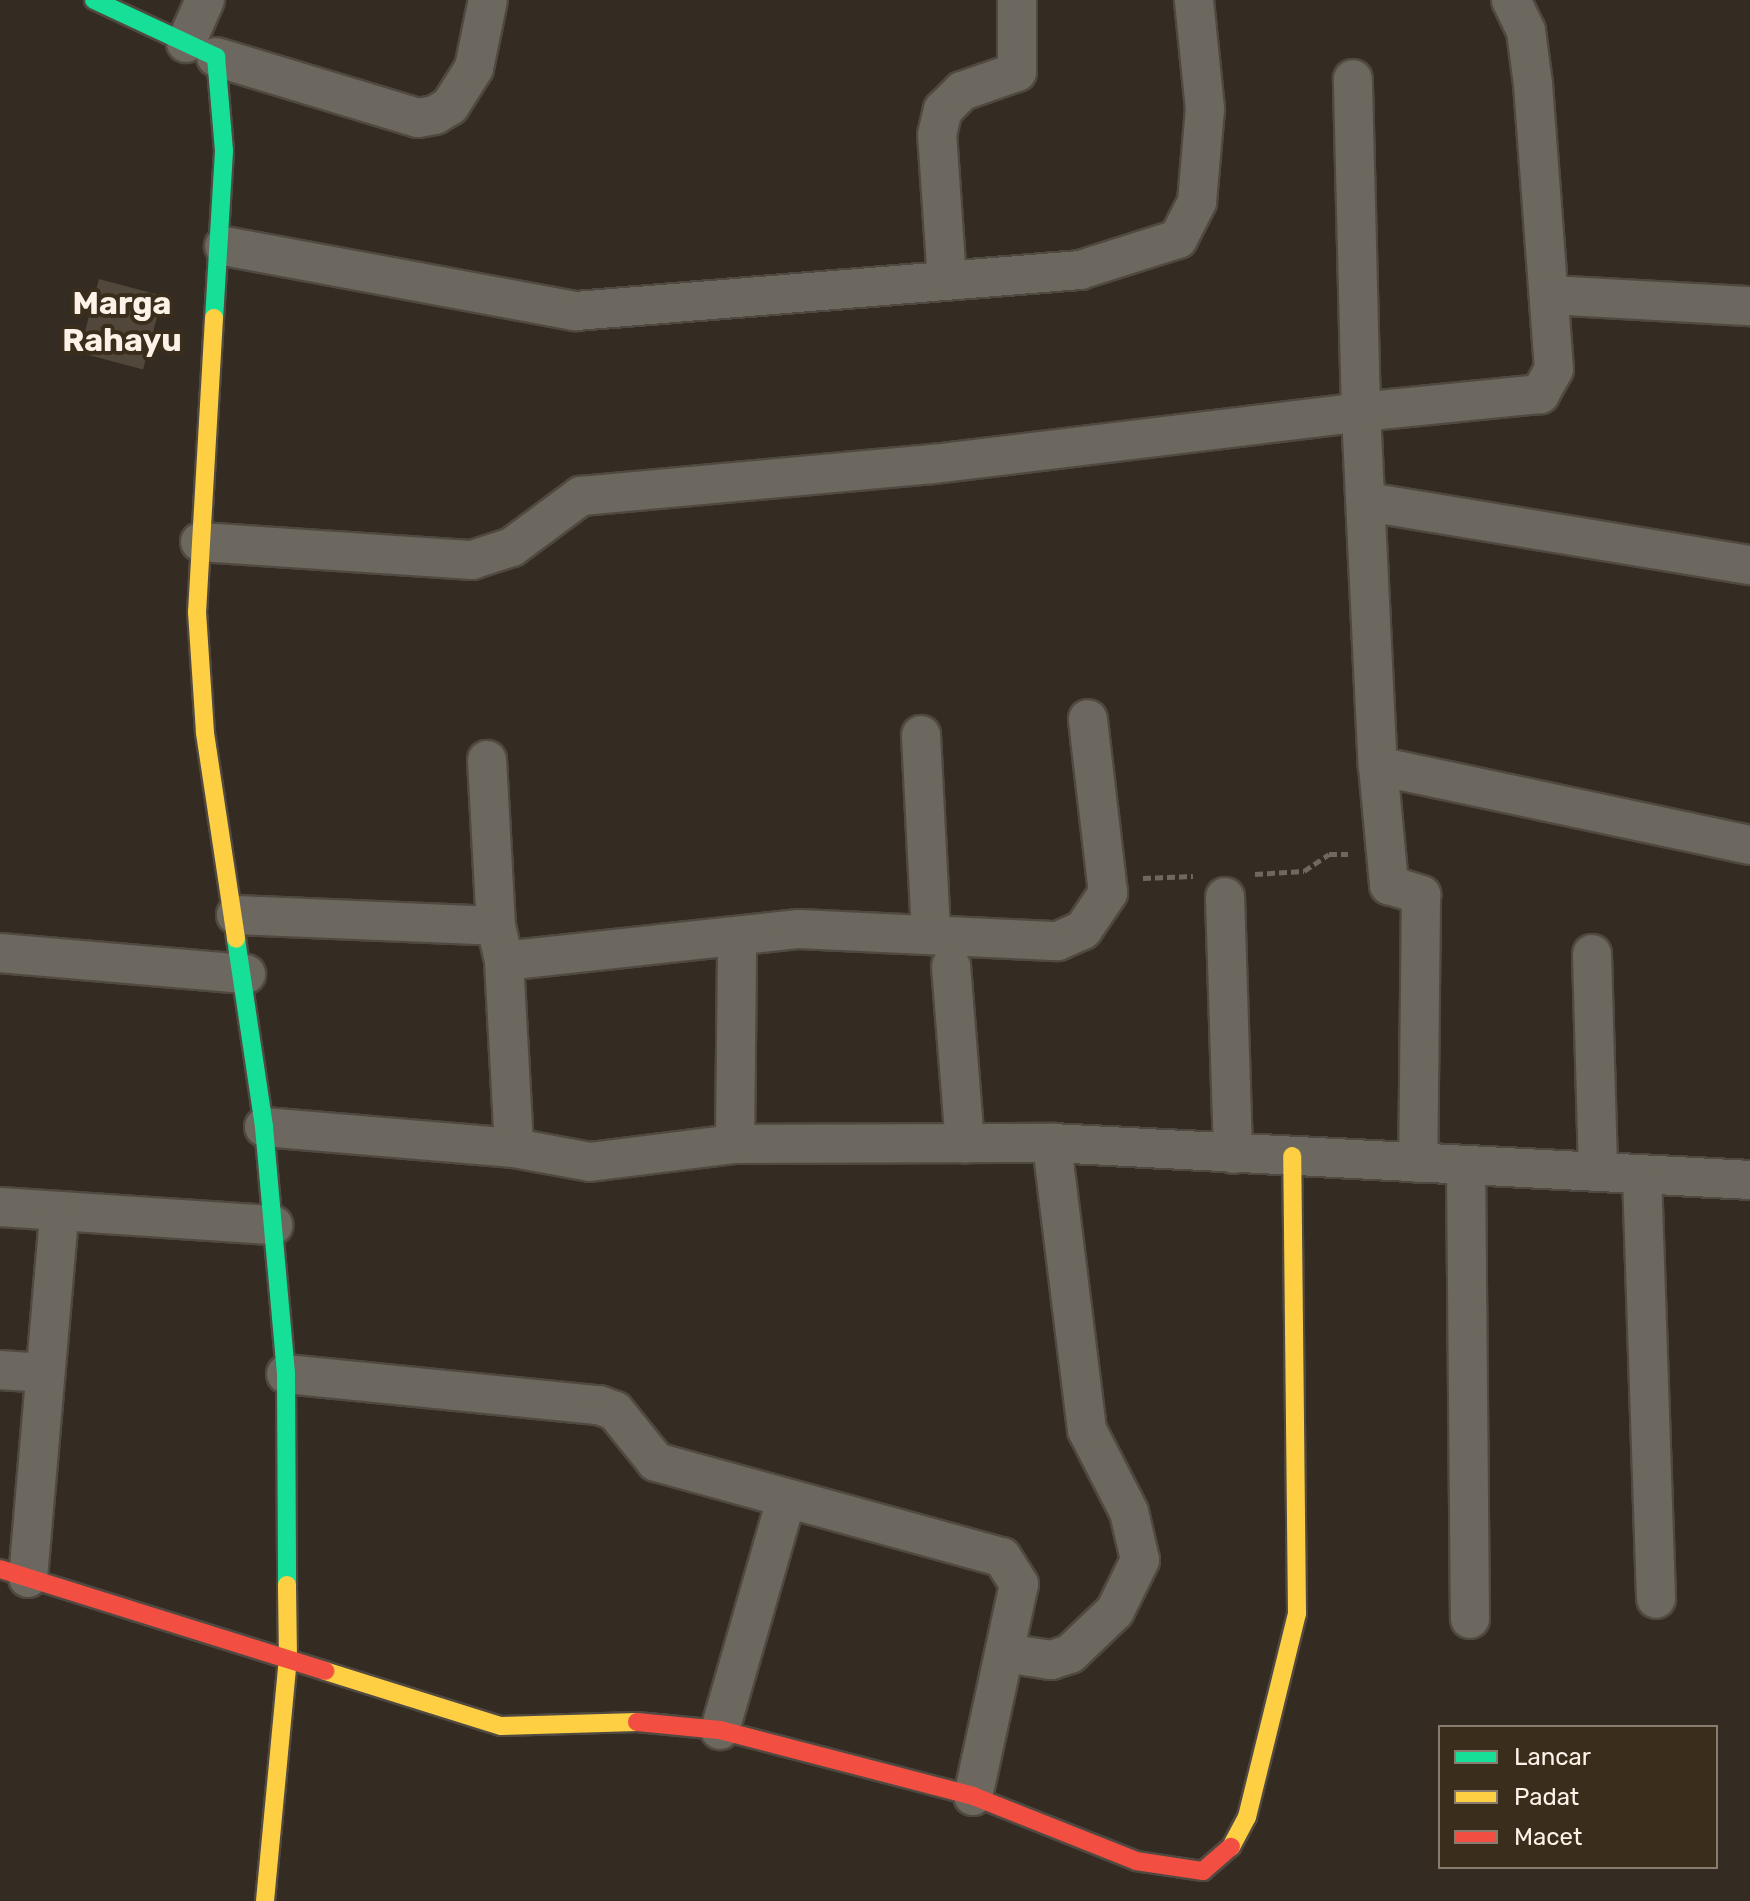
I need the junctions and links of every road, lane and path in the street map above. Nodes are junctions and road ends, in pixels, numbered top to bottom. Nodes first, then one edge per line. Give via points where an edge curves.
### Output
1 (94, 0) edge
2 (205, 0) edge
3 (488, 0) edge
4 (1017, 0) edge
5 (1194, 0) edge
6 (1511, 0) edge
7 (201, 50) junction
8 (1353, 79) dead end
9 (224, 246) junction
10 (947, 280) junction
11 (1551, 295) junction
12 (1750, 306) edge
13 (1361, 412) junction
14 (1368, 502) junction
15 (200, 542) junction
16 (1750, 565) edge
17 (1088, 719) dead end
18 (921, 735) dead end
19 (487, 760) dead end
20 (1378, 766) junction
21 (1750, 845) edge
22 (1225, 897) dead end
23 (236, 915) junction
24 (737, 940) junction
25 (500, 944) junction
26 (941, 951) junction
27 (0, 953) edge
28 (1592, 954) dead end
29 (246, 974) junction
30 (264, 1127) junction
31 (965, 1143) junction
32 (1052, 1143) junction
33 (735, 1144) junction
34 (514, 1148) junction
35 (1233, 1154) junction
36 (1292, 1156) junction
37 (1418, 1163) junction
38 (1466, 1165) junction
39 (1598, 1172) junction
40 (1642, 1175) junction
41 (1750, 1180) edge
42 (0, 1207) edge
43 (59, 1213) junction
44 (273, 1225) junction
45 (0, 1370) edge
46 (45, 1373) junction
47 (286, 1374) junction
48 (786, 1500) junction
49 (14, 1573) edge
50 (1656, 1599) dead end
51 (1470, 1619) dead end
52 (1005, 1653) junction
53 (288, 1658) junction
54 (720, 1730) junction
55 (973, 1796) junction
56 (265, 1901) edge

1 - 7 street
2 - 7 street
3 - 7 street via 474,68 450,106 418,118
4 - 10 street via 1017,72 962,91 943,110 937,135
5 - 10 street via 1205,109 1197,202 1178,239 1080,270
6 - 11 street via 1526,31
7 - 9 street
8 - 13 street
9 - 10 street via 576,311
9 - 15 street
11 - 12 street
11 - 13 street via 1554,369 1540,394
13 - 14 street
13 - 15 street via 933,464 581,496 512,547 472,560
14 - 16 street
14 - 20 street
15 - 23 street via 205,733
17 - 26 street via 1108,893 1098,912 1083,930 1058,941
18 - 26 street
19 - 25 street
20 - 21 street
20 - 37 street via 1387,880 1421,895
22 - 35 street
23 - 25 street
23 - 29 street
24 - 25 street
24 - 26 street via 799,929
24 - 33 street
25 - 34 street
26 - 31 street
27 - 29 street
28 - 39 street
29 - 30 street
30 - 34 street
30 - 44 street
31 - 32 street
31 - 33 street
32 - 35 street
32 - 52 street via 1087,1430 1129,1512 1140,1560 1115,1611 1070,1654 1051,1660
33 - 34 street via 590,1162
35 - 36 street
36 - 37 street
36 - 55 street via 1297,1613 1266,1761 1235,1844 1203,1871 1162,1869
37 - 38 street
38 - 39 street
38 - 51 street
39 - 40 street
40 - 41 street
40 - 50 street
42 - 43 street
43 - 44 street
43 - 46 street
44 - 47 street
45 - 46 street
46 - 49 street
47 - 48 street via 599,1405 615,1411 656,1462
47 - 53 street
48 - 52 street via 1002,1557 1019,1584
48 - 54 street
49 - 53 street
52 - 55 street
53 - 54 street via 501,1726 672,1721
53 - 56 street
54 - 55 street

